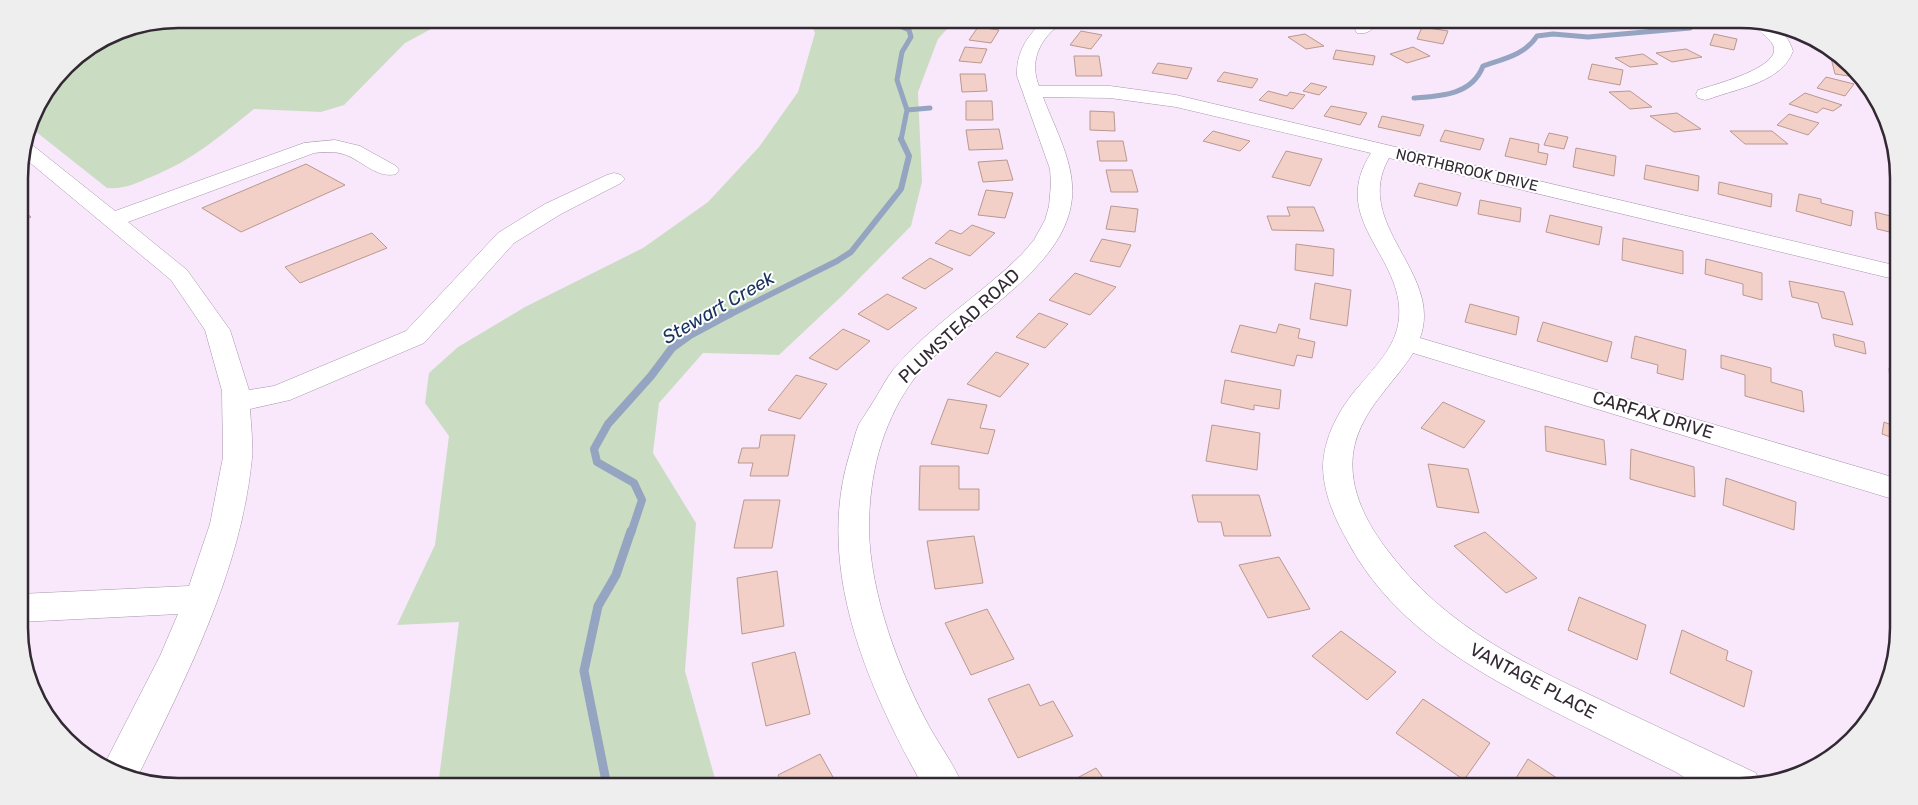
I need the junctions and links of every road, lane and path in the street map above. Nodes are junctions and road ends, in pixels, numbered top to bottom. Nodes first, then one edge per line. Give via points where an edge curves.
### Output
1 (1044, 28) edge
2 (1769, 30) edge
3 (1032, 92) junction
4 (1705, 94) dead end
5 (1382, 150) junction
6 (30, 153) edge
7 (389, 170) dead end
8 (614, 179) dead end
9 (112, 220) junction
10 (1890, 271) edge
11 (1406, 342) junction
12 (236, 402) junction
13 (1890, 487) edge
14 (201, 599) junction
15 (28, 608) edge
16 (123, 767) edge
17 (1724, 777) edge
18 (939, 778) edge

1 - 3 street, PLUMSTEAD ROAD via 1027,54 1025,69
2 - 4 street via 1781,42 1784,55 1779,63 1761,74
3 - 5 street, NORTHBROOK DRIVE via 1110,92 1166,99
3 - 18 street, PLUMSTEAD ROAD via 1062,180 1061,202 1053,228 1039,250 1018,272 902,376 873,425 860,464 854,497 854,546 862,598 896,698
5 - 10 street, NORTHBROOK DRIVE
5 - 11 street, VANTAGE PLACE via 1371,172 1368,202 1376,230 1409,294 1411,324
6 - 9 street
7 - 9 street via 346,147 311,147
8 - 12 street via 554,208 506,238 415,337 280,394
9 - 12 street via 179,275 213,318 227,354
11 - 13 street, CARFAX DRIVE
11 - 17 street, VANTAGE PLACE via 1396,361 1350,418 1340,448 1338,468 1344,500 1358,533 1380,568 1410,602 1443,630 1496,666
12 - 14 street via 239,436 235,486
14 - 15 street
14 - 16 street via 168,678

